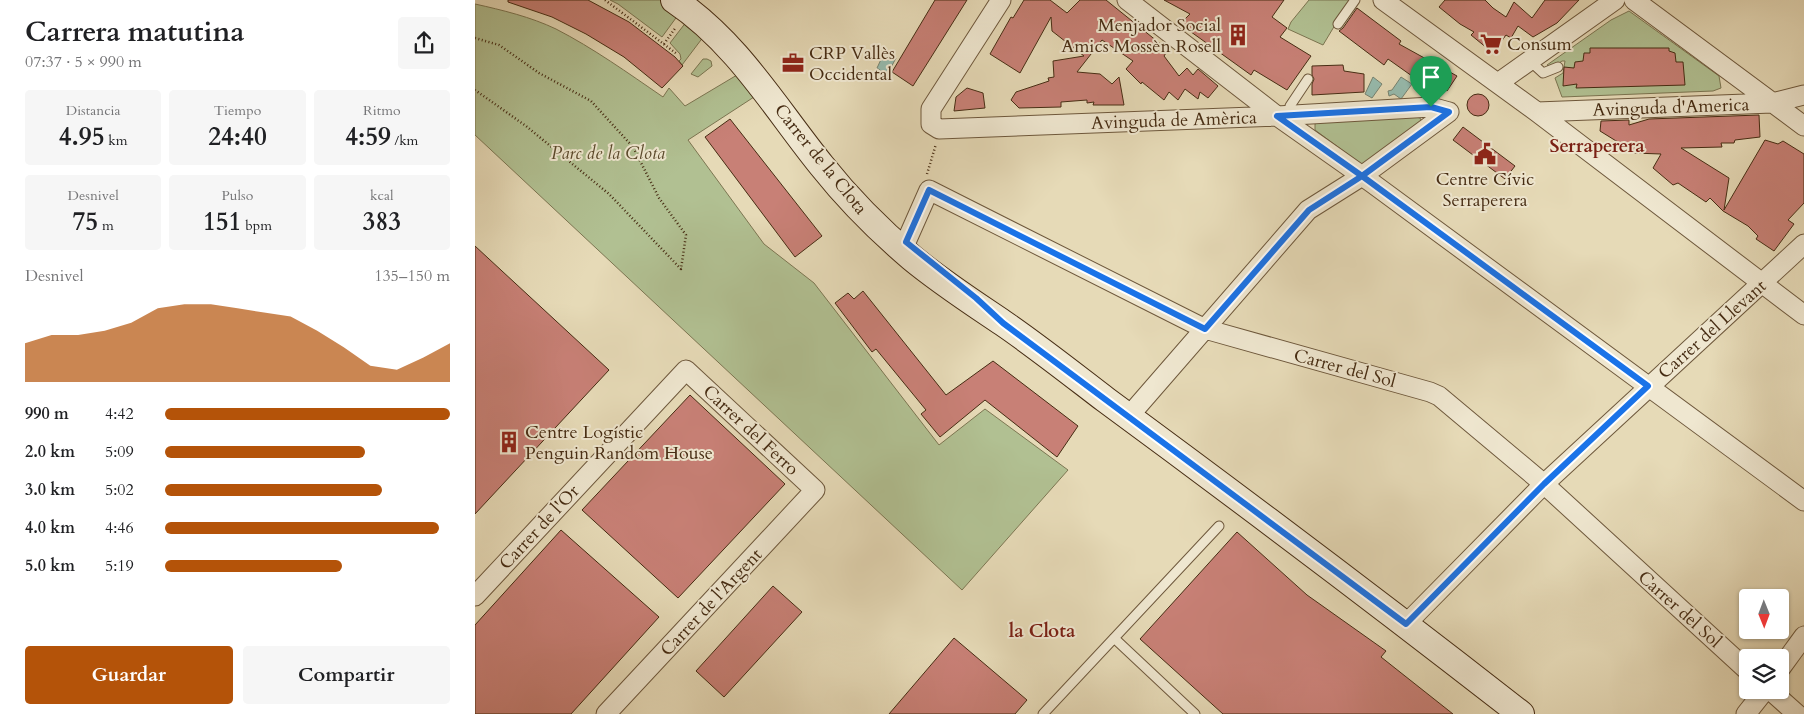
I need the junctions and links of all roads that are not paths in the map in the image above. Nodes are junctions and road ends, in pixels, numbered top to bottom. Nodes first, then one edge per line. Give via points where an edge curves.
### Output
1 (674, 0) edge
2 (694, 0) edge
3 (1001, 0) edge
4 (1127, 0) edge
5 (1355, 0) edge
6 (1383, 0) edge
7 (1615, 0) edge
8 (1634, 0) edge
9 (1338, 24) dead end
10 (728, 43) junction
11 (1531, 60) junction
12 (1558, 67) dead end
13 (1308, 79) dead end
14 (1498, 83) junction
15 (1804, 95) edge
16 (1772, 103) junction
17 (1284, 112) junction
18 (1537, 112) junction
19 (1804, 126) edge
20 (1362, 176) junction
21 (906, 242) junction
22 (1804, 244) edge
23 (1762, 284) junction
24 (1804, 315) edge
25 (1003, 323) junction
26 (1205, 329) junction
27 (686, 370) joint
28 (1648, 386) junction
29 (1129, 416) junction
30 (1544, 484) junction
31 (815, 490) joint
32 (1804, 501) edge
33 (1219, 526) dead end
34 (475, 596) edge
35 (1406, 624) junction
36 (1804, 636) edge
37 (1114, 638) junction
38 (1789, 657) edge
39 (1739, 663) edge
40 (1758, 699) edge
41 (1780, 699) edge
42 (606, 714) edge
43 (1043, 714) edge
44 (1195, 714) edge
45 (1521, 714) edge
46 (1746, 714) edge
47 (1797, 714) edge

1 - 10 street, Carrer de la Clota
2 - 10 street, Carrer de la Clota
3 - 17 street, Avinguda de Amèrica via 931,109 934,132 939,129
4 - 17 street
5 - 9 lane
6 - 14 street
7 - 11 street
8 - 16 street
10 - 21 street, Carrer de la Clota via 773,85 843,176
10 - 25 street, Carrer de la Clota via 821,166 874,224 946,285
11 - 12 lane via 1543,73
11 - 14 street
13 - 17 lane
14 - 18 street
15 - 16 street, Avinguda d'America
16 - 18 street, Avinguda d'America
16 - 19 street
17 - 20 street
17 - 20 street, Avinguda de Amèrica via 1431,107 1449,112
18 - 23 street
20 - 26 street via 1309,210
20 - 28 street
21 - 25 street, Carrer de la Clota
21 - 26 street, Carrer del Sol via 929,190
22 - 23 street, Carrer del Llevant
23 - 24 street
23 - 28 street, Carrer del Llevant
25 - 29 street, Carrer de la Clota
26 - 29 street
26 - 30 street, Carrer del Sol via 1439,396
27 - 31 street, Carrer del Ferro
27 - 34 street, Carrer de l'Or
28 - 30 street, Carrer del Llevant
28 - 32 street
29 - 35 street, Carrer de la Clota
30 - 35 street, Carrer del Llevant
30 - 39 street, Carrer del Sol
31 - 42 street, Carrer de l'Argent
33 - 37 lane
35 - 45 street, Carrer de la Clota
36 - 38 street
37 - 43 lane
37 - 44 lane
40 - 46 street
41 - 47 street

